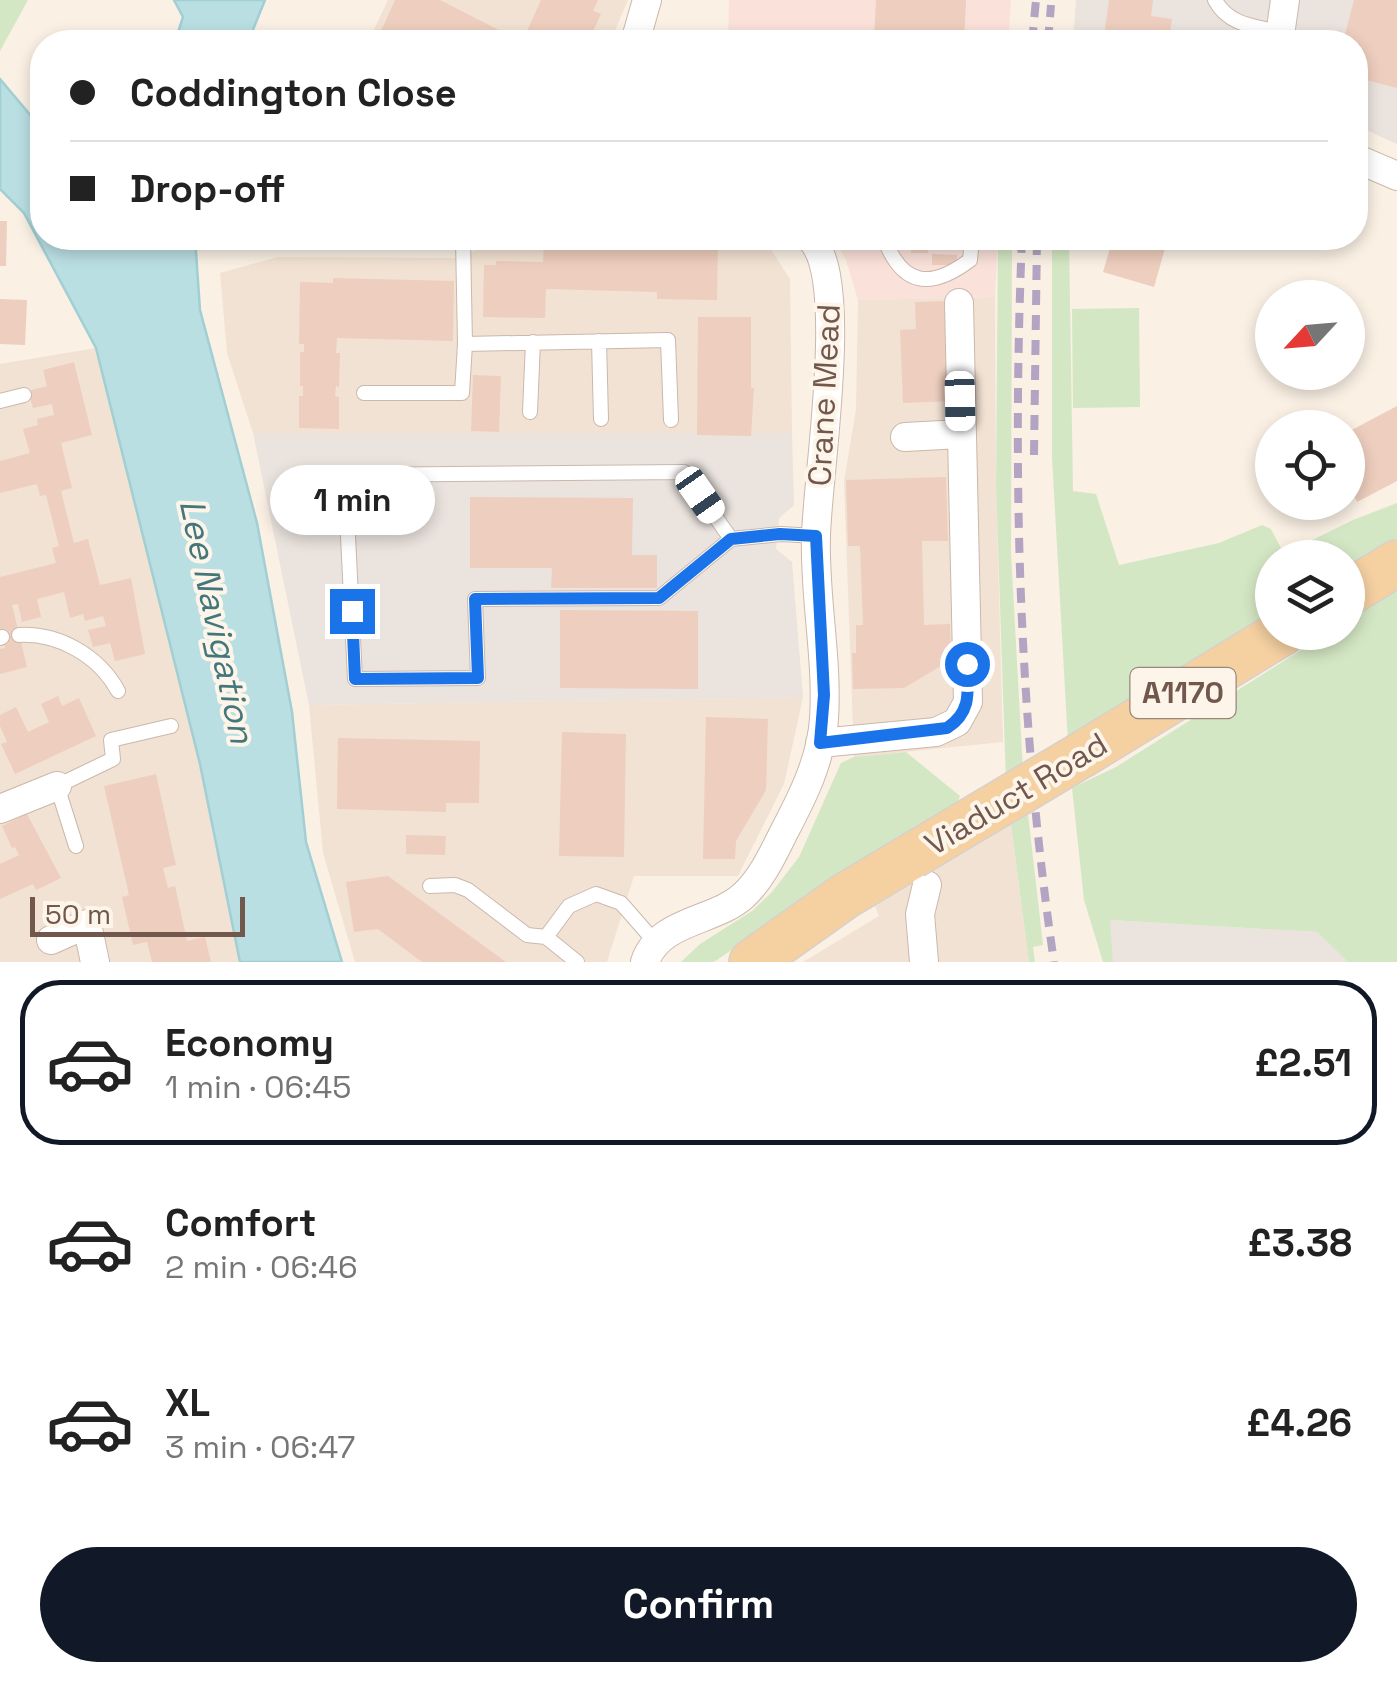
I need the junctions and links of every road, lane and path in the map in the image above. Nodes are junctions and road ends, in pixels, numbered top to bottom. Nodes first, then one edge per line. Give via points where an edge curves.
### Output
1 (647, 0) edge
2 (1215, 0) edge
3 (1285, 0) edge
4 (638, 30) edge
5 (1259, 30) edge
6 (1280, 30) edge
7 (1368, 164) edge
8 (1397, 176) edge
9 (463, 250) edge
10 (820, 250) edge
11 (890, 250) edge
12 (971, 250) edge
13 (958, 303) dead end
14 (599, 341) junction
15 (532, 342) junction
16 (465, 344) junction
17 (364, 393) dead end
18 (24, 395) dead end
19 (0, 401) edge
20 (530, 412) dead end
21 (601, 419) dead end
22 (671, 420) dead end
23 (960, 434) junction
24 (904, 436) dead end
25 (816, 536) junction
26 (731, 539) junction
27 (1397, 563) edge
28 (1365, 583) edge
29 (18, 635) dead end
30 (1255, 649) edge
31 (118, 691) dead end
32 (171, 726) dead end
33 (820, 743) junction
34 (56, 786) junction
35 (0, 809) edge
36 (76, 846) dead end
37 (920, 871) junction
38 (430, 886) dead end
39 (546, 937) junction
40 (51, 940) dead end
41 (651, 952) edge
42 (96, 962) edge
43 (576, 962) edge
44 (752, 962) edge
45 (924, 962) edge

1 - 4 street
2 - 5 lane via 1234,21
3 - 6 street
7 - 8 street
9 - 16 lane
10 - 25 street, Crane Mead via 830,330
11 - 12 lane via 912,278 936,279 970,260
13 - 23 street
14 - 15 lane
14 - 21 lane
14 - 22 lane via 668,340
15 - 16 lane
15 - 20 lane
16 - 17 lane via 462,393
18 - 19 lane
23 - 24 street
23 - 33 street via 964,713 936,732
25 - 26 lane
25 - 33 street, Crane Mead
26 - 26 lane via 684,472 345,474 355,679 478,678 475,599 659,598
27 - 28 main road
29 - 31 lane via 50,637 73,648 108,672
30 - 37 main road, Viaduct Road / A1170, bridge via 1084,754
32 - 34 lane via 111,740 113,759
33 - 41 street, Crane Mead via 810,780 746,894 676,929
34 - 35 street
34 - 36 lane
37 - 44 main road, Viaduct Road / A1170 via 845,896
37 - 45 street
38 - 39 lane via 468,890 527,934
39 - 41 lane via 569,906 596,894 621,902
39 - 43 lane
40 - 42 street via 87,924

